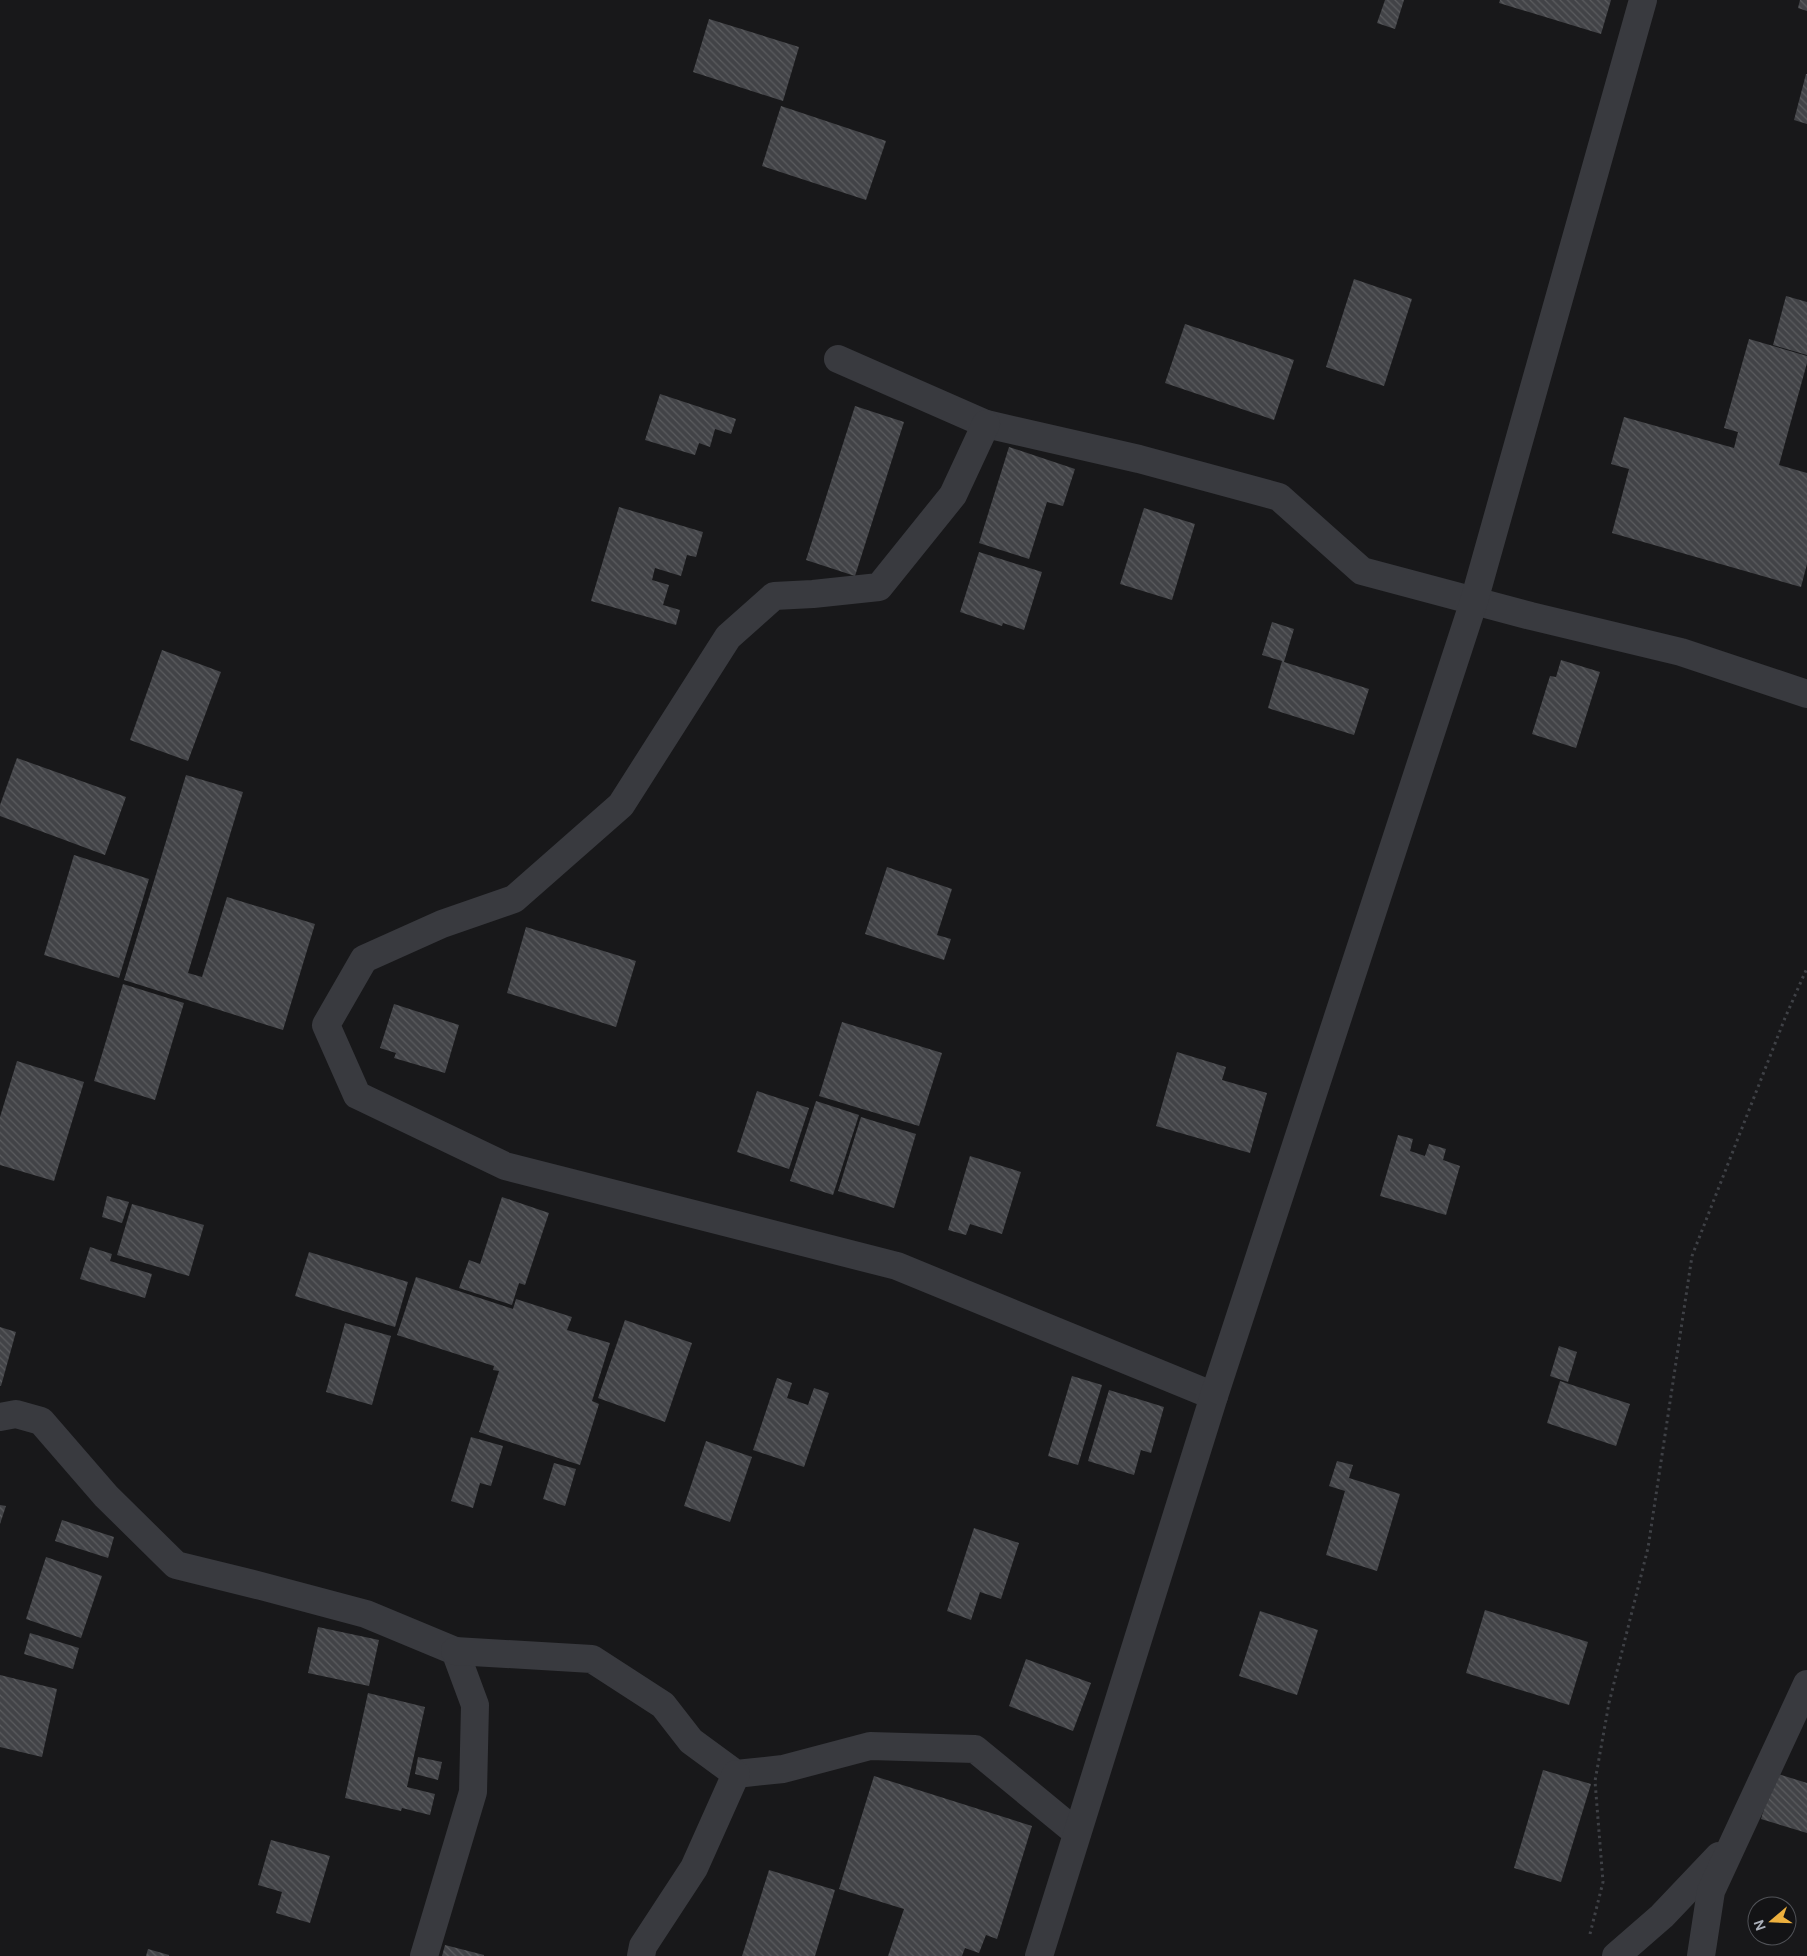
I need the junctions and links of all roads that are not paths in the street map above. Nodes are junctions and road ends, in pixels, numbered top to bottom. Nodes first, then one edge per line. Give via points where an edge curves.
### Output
1 (1643, 0) edge
2 (838, 359) dead end
3 (986, 424) junction
4 (1474, 601) junction
5 (1807, 694) edge
6 (1214, 1396) junction
7 (0, 1417) edge
8 (455, 1650) junction
9 (1807, 1684) edge
10 (736, 1774) junction
11 (1077, 1833) junction
12 (1732, 1842) junction
13 (424, 1956) edge
14 (641, 1956) edge
15 (1039, 1956) edge
16 (1616, 1956) edge
17 (1701, 1956) edge

1 - 4 street
2 - 3 street
3 - 4 street via 1139,459 1279,497 1362,571
3 - 6 street via 953,495 879,587 774,596 728,637 621,805 514,899 442,924 364,959 326,1025 357,1095 505,1166 897,1266
4 - 5 street via 1681,652
4 - 6 street
6 - 11 street
7 - 8 street via 16,1414 41,1420 106,1496 176,1565 366,1614
8 - 10 street via 592,1659 663,1705 691,1741
8 - 13 street via 475,1705 473,1792
9 - 12 street
10 - 11 street via 783,1769 870,1746 975,1749
10 - 14 street via 694,1868 643,1946
11 - 15 street
12 - 16 street via 1662,1916
12 - 17 street via 1711,1891

